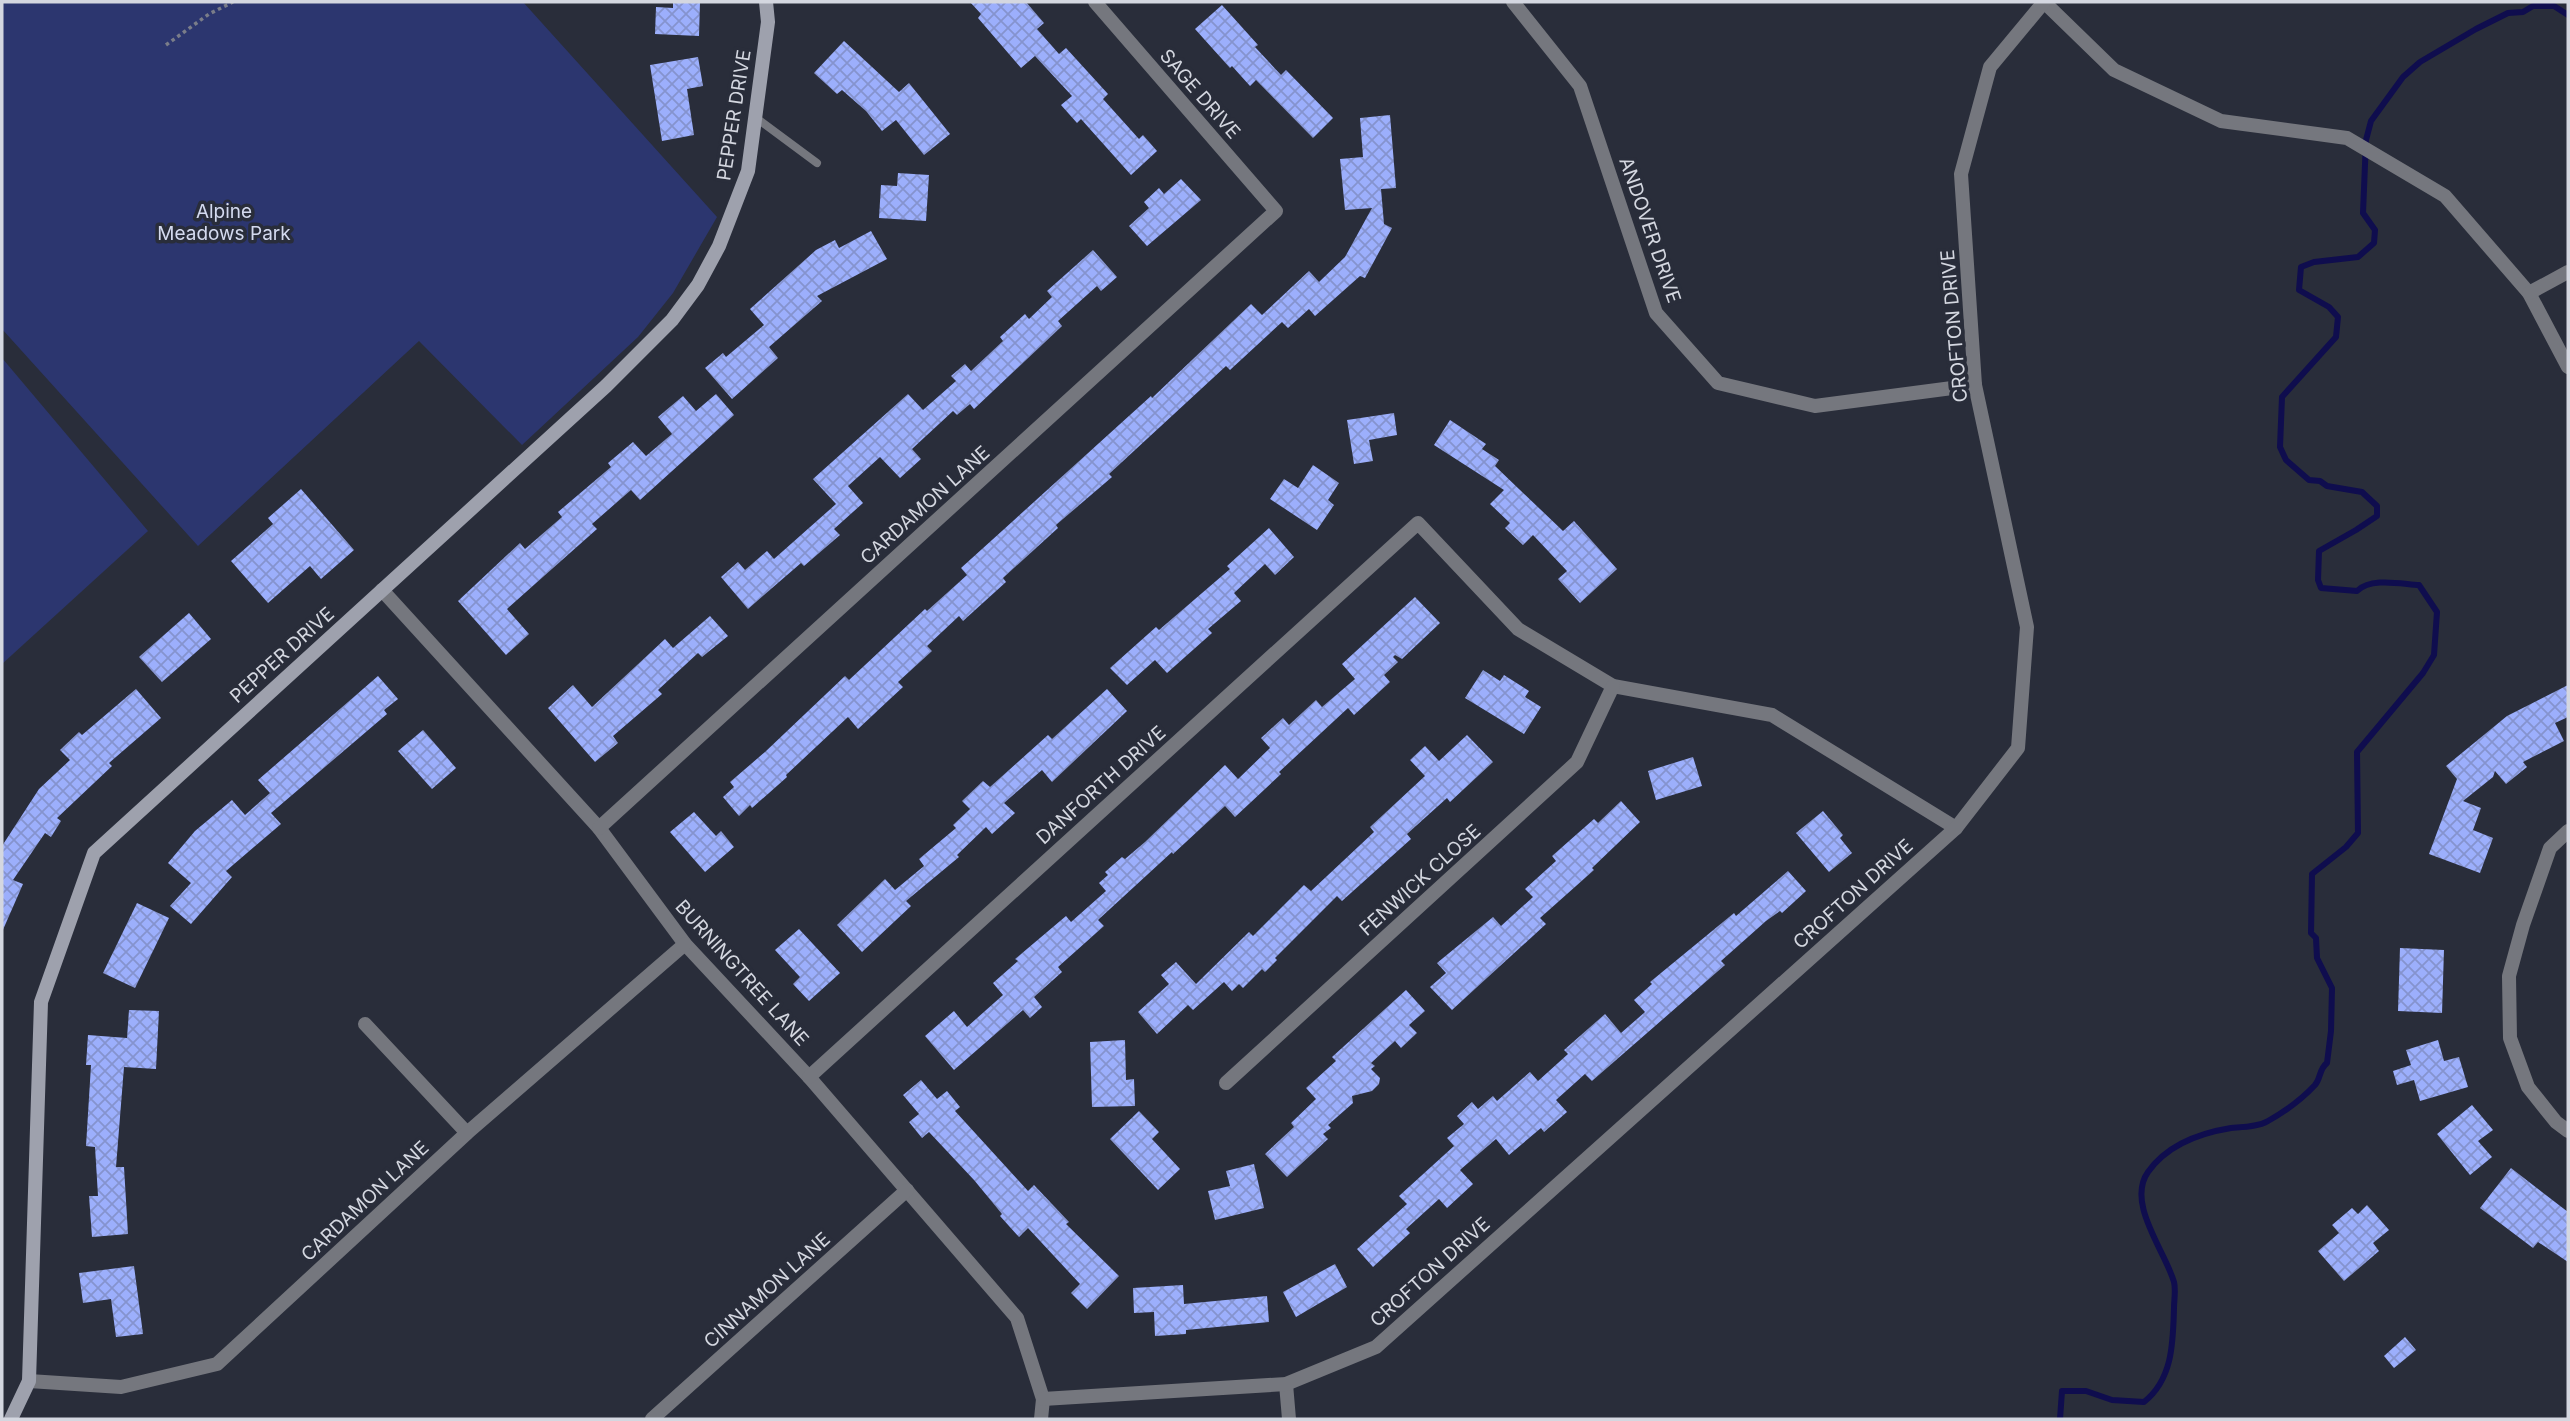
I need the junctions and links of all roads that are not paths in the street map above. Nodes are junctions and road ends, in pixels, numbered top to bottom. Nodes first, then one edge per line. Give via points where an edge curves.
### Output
1 (766, 2) edge
2 (1095, 2) edge
3 (1513, 2) edge
4 (2044, 2) edge
5 (755, 117) junction
6 (817, 163) dead end
7 (1276, 211) joint
8 (2568, 272) edge
9 (2529, 293) junction
10 (2568, 367) edge
11 (1975, 385) junction
12 (382, 590) junction
13 (1613, 686) junction
14 (599, 828) junction
15 (1956, 828) junction
16 (2568, 831) edge
17 (685, 944) junction
18 (365, 1024) dead end
19 (809, 1077) junction
20 (1226, 1083) dead end
21 (2568, 1131) edge
22 (467, 1133) junction
23 (907, 1190) junction
24 (29, 1381) junction
25 (1286, 1384) junction
26 (1043, 1398) junction
27 (10, 1419) edge
28 (652, 1419) edge
29 (1041, 1419) edge
30 (1289, 1419) edge

1 - 5 street, PEPPER DRIVE via 768,22
2 - 7 street, SAGE DRIVE
3 - 11 street, ANDOVER DRIVE via 1580,86 1656,313 1718,383 1815,406
4 - 9 street via 2114,70 2221,121 2347,138 2445,196
4 - 11 street, CROFTON DRIVE via 1990,67 1961,174
5 - 6 lane
5 - 12 street, PEPPER DRIVE via 748,171 736,205 698,285 672,320 624,370
7 - 14 street, CARDAMON LANE
8 - 9 street
9 - 10 street
11 - 15 street, CROFTON DRIVE via 2027,627 2018,748
12 - 14 street, BURNINGTREE LANE
12 - 24 street, PEPPER DRIVE via 94,853 40,1002
13 - 15 street via 1772,715
13 - 19 street, DANFORTH DRIVE via 1518,629 1418,523
13 - 20 street, FENWICK CLOSE via 1577,762
14 - 17 street, BURNINGTREE LANE
15 - 25 street, CROFTON DRIVE via 1376,1347
16 - 21 street via 2550,848 2509,976 2510,1038 2528,1087
17 - 19 street, BURNINGTREE LANE
17 - 22 street, CARDAMON LANE
18 - 22 street
19 - 23 street, BURNINGTREE LANE
22 - 24 street, CARDAMON LANE via 217,1364 121,1387
23 - 26 street, BURNINGTREE LANE via 1017,1318
23 - 28 street, CINNAMON LANE
24 - 27 street, PEPPER DRIVE
25 - 26 street, CROFTON DRIVE
25 - 30 street
26 - 29 street

